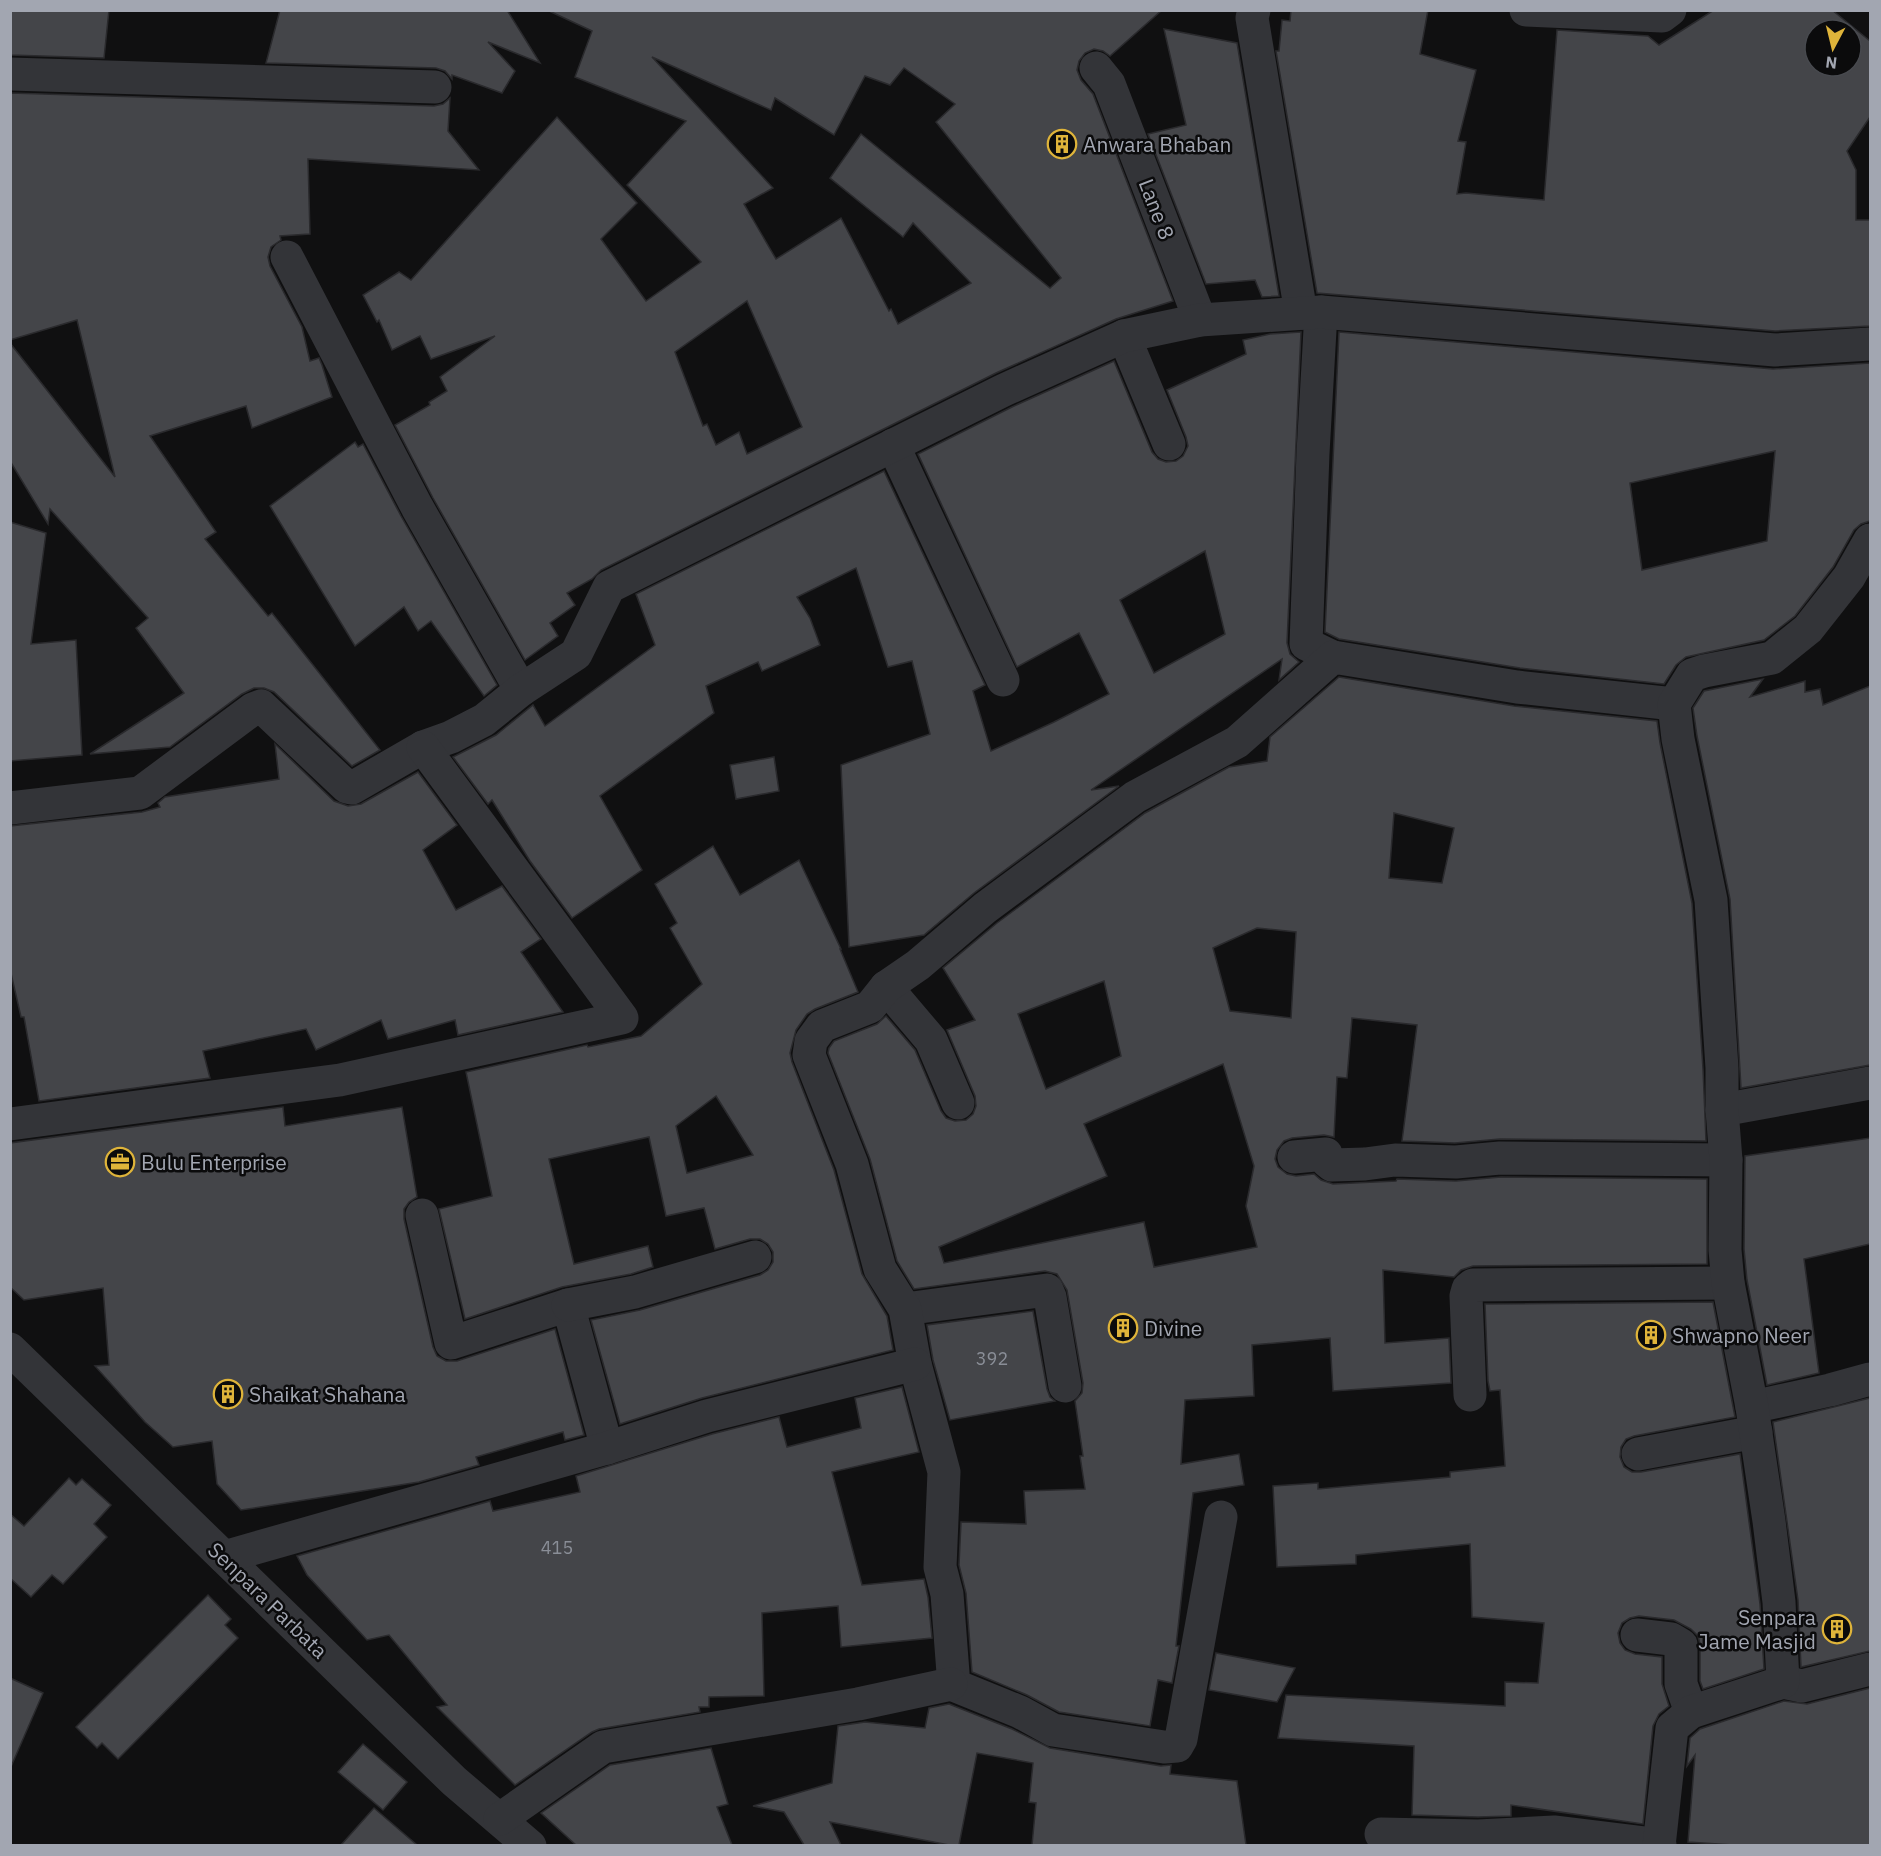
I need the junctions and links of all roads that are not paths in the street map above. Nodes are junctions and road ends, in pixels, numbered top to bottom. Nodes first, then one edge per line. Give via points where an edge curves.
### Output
1 (1254, 10) edge
2 (1526, 10) edge
3 (1670, 10) edge
4 (1096, 68) dead end
5 (10, 74) edge
6 (435, 87) dead end
7 (287, 257) dead end
8 (1311, 313) junction
9 (1200, 320) junction
10 (1124, 336) junction
11 (1870, 344) edge
12 (1169, 444) dead end
13 (893, 445) junction
14 (1870, 540) edge
15 (1333, 657) junction
16 (1003, 680) dead end
17 (521, 690) junction
18 (1674, 704) junction
19 (423, 747) junction
20 (10, 807) edge
21 (886, 987) junction
22 (1870, 1083) edge
23 (958, 1103) dead end
24 (1722, 1110) junction
25 (10, 1124) edge
26 (1294, 1157) dead end
27 (1726, 1160) junction
28 (422, 1215) dead end
29 (755, 1257) dead end
30 (1728, 1283) junction
31 (568, 1305) junction
32 (905, 1309) junction
33 (10, 1349) edge
34 (915, 1364) junction
35 (1870, 1378) edge
36 (1065, 1386) dead end
37 (1470, 1395) dead end
38 (1754, 1419) junction
39 (608, 1448) junction
40 (1638, 1454) dead end
41 (1221, 1517) dead end
42 (224, 1557) junction
43 (1637, 1635) dead end
44 (1870, 1669) edge
45 (1783, 1682) junction
46 (951, 1684) junction
47 (1691, 1712) junction
48 (500, 1819) junction
49 (1381, 1834) dead end
50 (530, 1845) edge
51 (1660, 1845) edge

1 - 8 street via 1252,18
2 - 3 street via 1662,15
4 - 9 street, Lane 8 via 1109,84
5 - 6 street
7 - 17 street via 417,507
8 - 9 street
8 - 11 street via 1775,350
8 - 15 street via 1313,453 1306,644
9 - 10 street
10 - 12 street
10 - 13 street
13 - 16 street
13 - 17 street via 609,587 576,654
14 - 18 street via 1849,578 1808,629 1772,658 1692,675
15 - 18 street via 1517,687
15 - 21 street via 1237,742 1135,797
17 - 19 street via 484,720
18 - 24 street via 1711,900
19 - 20 street via 352,788 347,787 261,706 140,793
19 - 25 street via 622,1018 340,1080
21 - 23 street via 932,1040
21 - 32 street via 870,1008 822,1026 811,1041 809,1055 852,1164 880,1269
22 - 24 street
24 - 27 street
26 - 27 street via 1326,1154 1332,1164 1500,1158
27 - 30 street
28 - 31 street via 451,1343
29 - 31 street via 635,1292
30 - 37 street via 1473,1285 1466,1296
30 - 38 street
31 - 39 street
32 - 34 street
32 - 36 street via 1047,1290
33 - 42 street, Senpara Parbata
34 - 39 street via 706,1416
34 - 46 street via 944,1472 940,1567 947,1594
35 - 38 street
38 - 40 street
38 - 45 street via 1779,1602
39 - 42 street
41 - 46 street via 1177,1746 1053,1730
42 - 48 street, Senpara Parbata via 454,1781
43 - 47 street via 1671,1639 1681,1646 1681,1684
44 - 45 street via 1802,1686
45 - 47 street
46 - 48 street via 858,1704 603,1747
47 - 51 street via 1672,1728
48 - 50 street, Senpara Parbata
49 - 51 street via 1478,1836 1554,1832

